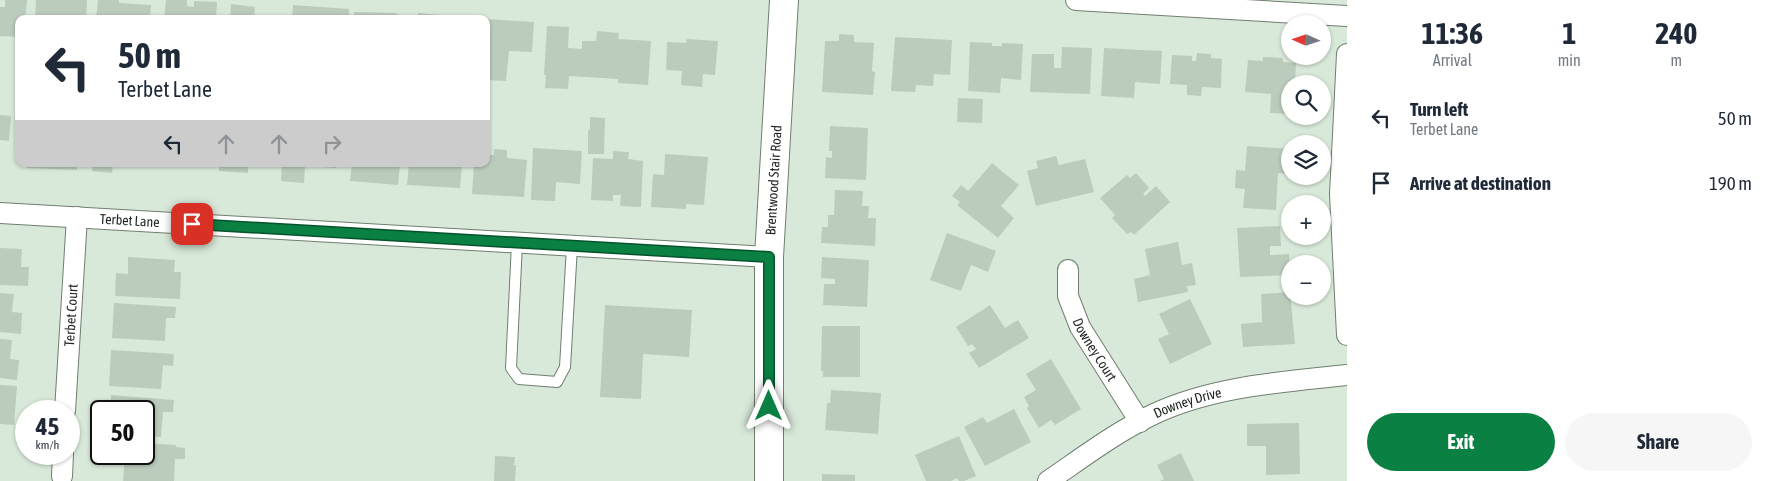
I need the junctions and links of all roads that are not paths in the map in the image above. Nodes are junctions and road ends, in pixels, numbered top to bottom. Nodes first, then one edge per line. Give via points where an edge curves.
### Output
1 (784, 0) edge
2 (1076, 0) edge
3 (1347, 16) edge
4 (1347, 54) edge
5 (1344, 206) edge
6 (0, 213) edge
7 (77, 218) junction
8 (517, 242) junction
9 (572, 246) junction
10 (769, 257) junction
11 (1068, 270) dead end
12 (1347, 335) edge
13 (1347, 375) edge
14 (66, 400) edge
15 (1140, 422) junction
16 (62, 465) edge
17 (62, 476) dead end
18 (769, 481) edge
19 (1048, 481) edge

1 - 10 main road, Brentwood Stair Road
2 - 3 street
4 - 5 street
5 - 12 street
6 - 7 street, Terbet Lane
7 - 8 street, Terbet Lane
7 - 14 street, Terbet Court
8 - 9 street, Terbet Lane
8 - 9 lane via 511,368 519,379 557,382 565,368
9 - 10 street, Terbet Lane
10 - 18 main road, Brentwood Stair Road
11 - 15 street, Downey Court via 1068,296 1080,327
13 - 15 street, Downey Drive via 1208,395
15 - 19 street, Downey Drive via 1116,434
16 - 17 street

